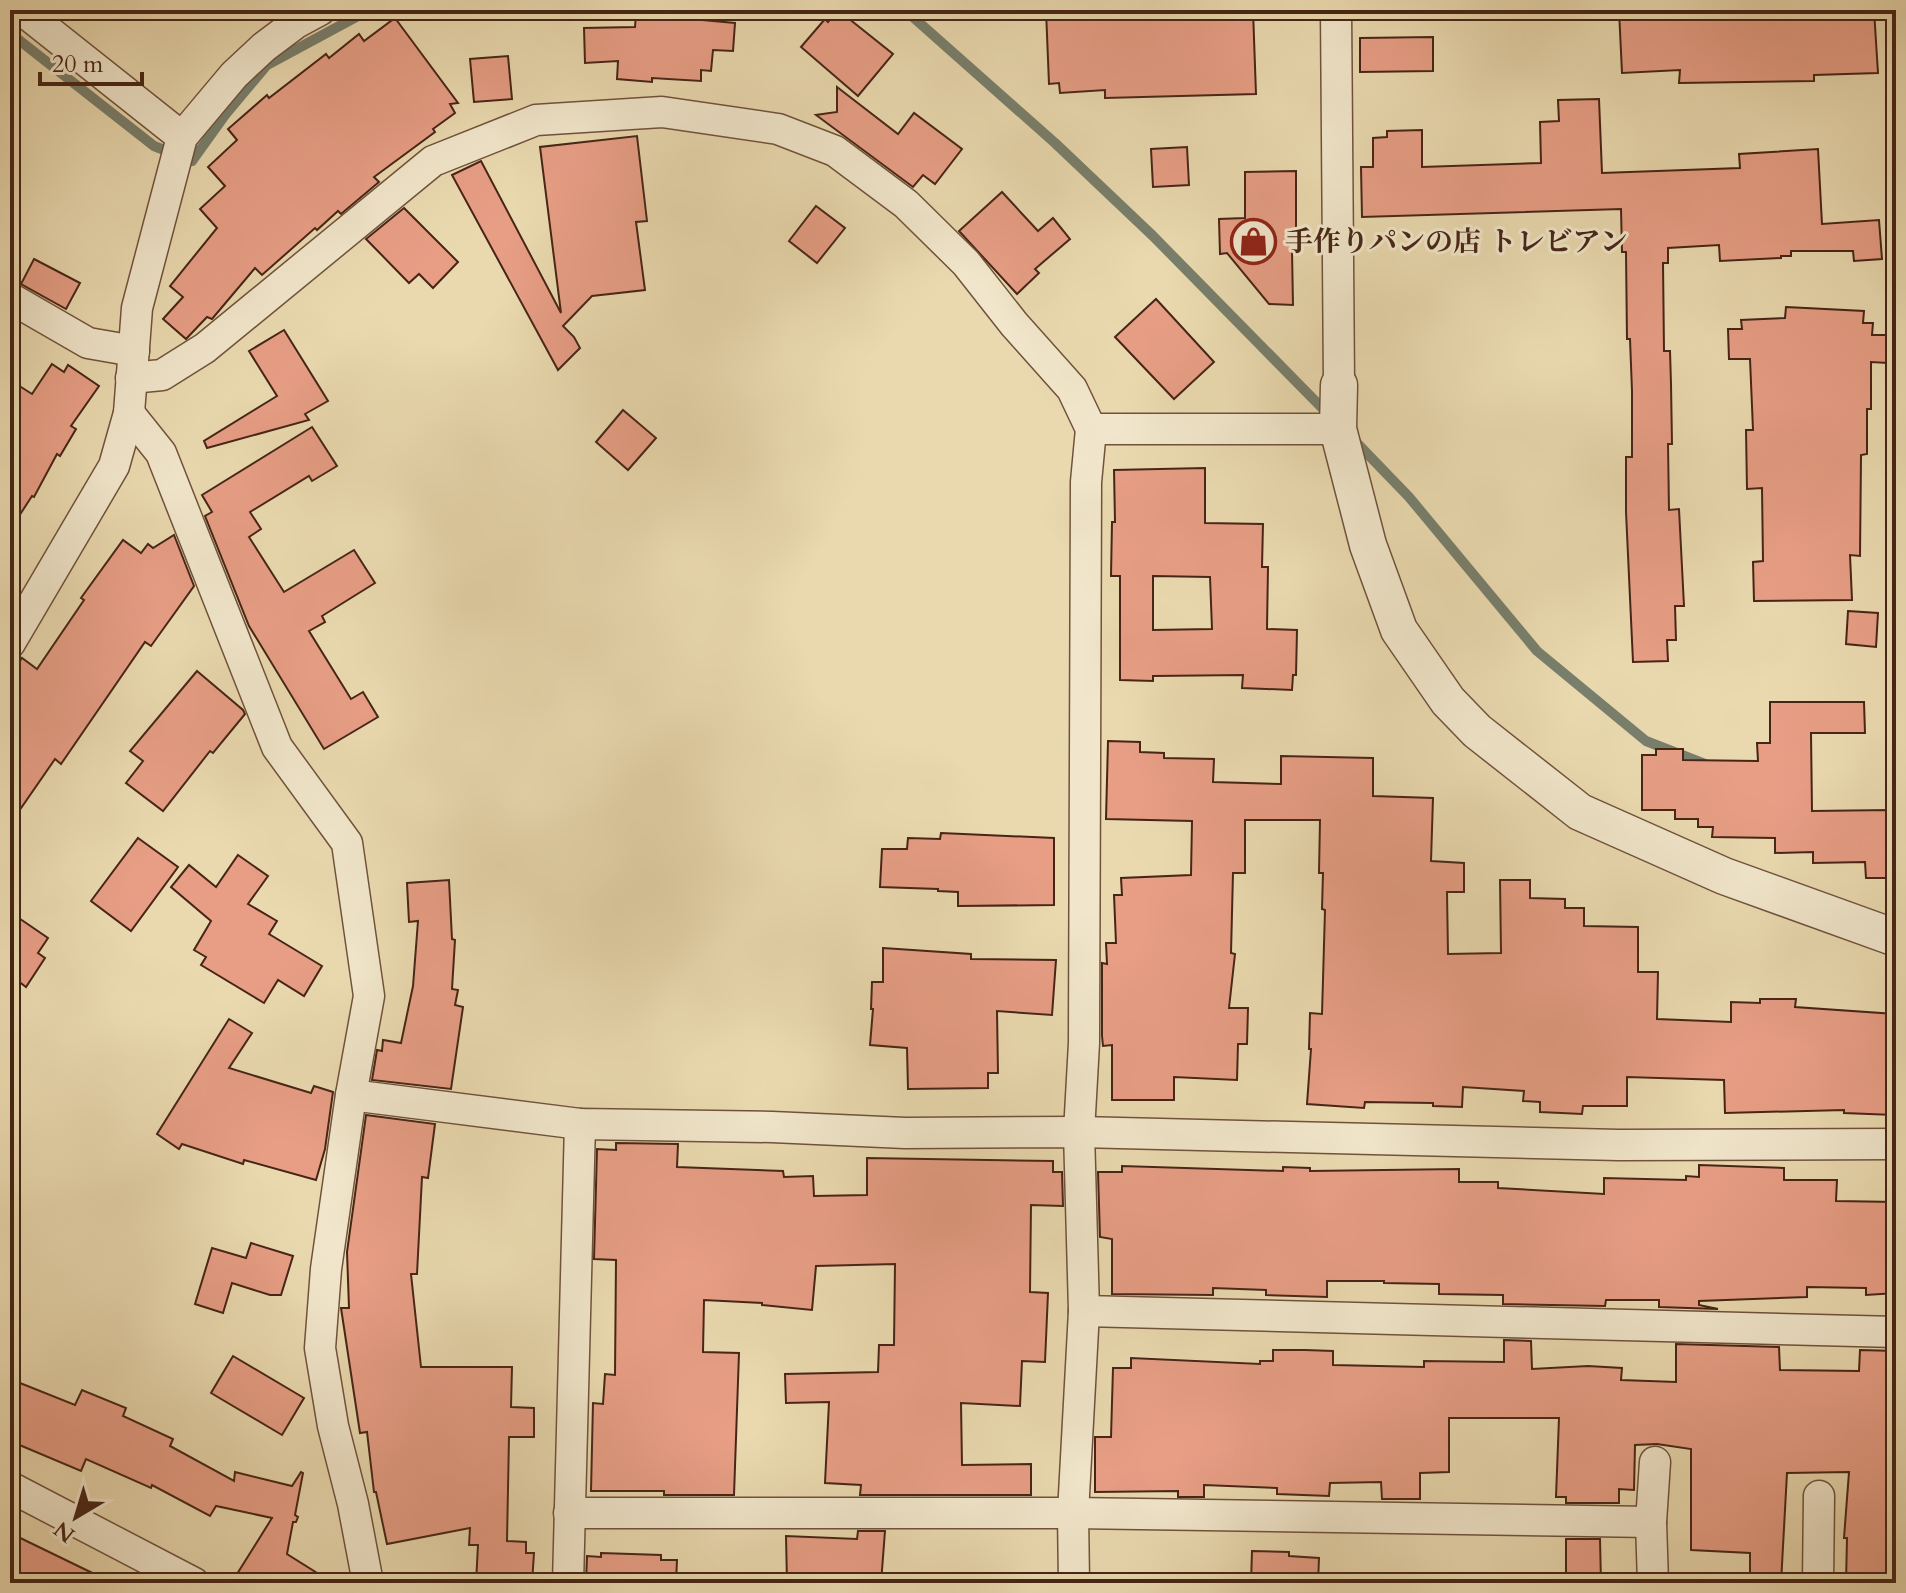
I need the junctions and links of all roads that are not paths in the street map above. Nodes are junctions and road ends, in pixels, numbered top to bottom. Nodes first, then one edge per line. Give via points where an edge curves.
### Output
1 (22, 10) edge
2 (320, 10) edge
3 (1336, 10) edge
4 (182, 137) junction
5 (10, 298) edge
6 (132, 364) junction
7 (1339, 385) joint
8 (129, 413) junction
9 (1091, 429) junction
10 (1338, 429) junction
11 (12, 636) edge
12 (1896, 938) edge
13 (351, 1095) junction
14 (580, 1124) junction
15 (1079, 1132) junction
16 (1896, 1144) edge
17 (1084, 1311) junction
18 (1896, 1332) edge
19 (1655, 1462) dead end
20 (10, 1487) edge
21 (1819, 1496) dead end
22 (569, 1513) junction
23 (1073, 1513) junction
24 (1651, 1522) junction
25 (194, 1583) edge
26 (368, 1583) edge
27 (568, 1583) edge
28 (1074, 1583) edge
29 (1653, 1583) edge
30 (1818, 1583) edge

1 - 4 street
2 - 4 street via 264,47
3 - 7 street
4 - 6 street via 137,308
5 - 6 street
6 - 8 street
6 - 9 street via 162,375 205,348 433,161 536,120 662,112 778,129 835,151 894,194 966,263 1072,389
7 - 10 street
8 - 11 street via 114,466
8 - 13 street via 161,453 277,747 347,843 369,996
9 - 10 street
9 - 15 street via 1086,482 1084,1043
10 - 12 street via 1368,545 1399,630 1448,701 1477,731 1580,812 1724,876
13 - 14 street
13 - 26 street via 320,1348
14 - 15 street
14 - 22 street
15 - 16 street via 1619,1145
15 - 17 street
17 - 18 street
17 - 23 street
19 - 24 street
20 - 25 street
21 - 30 street
22 - 23 street
22 - 27 street
23 - 24 street
23 - 28 street
24 - 29 street

